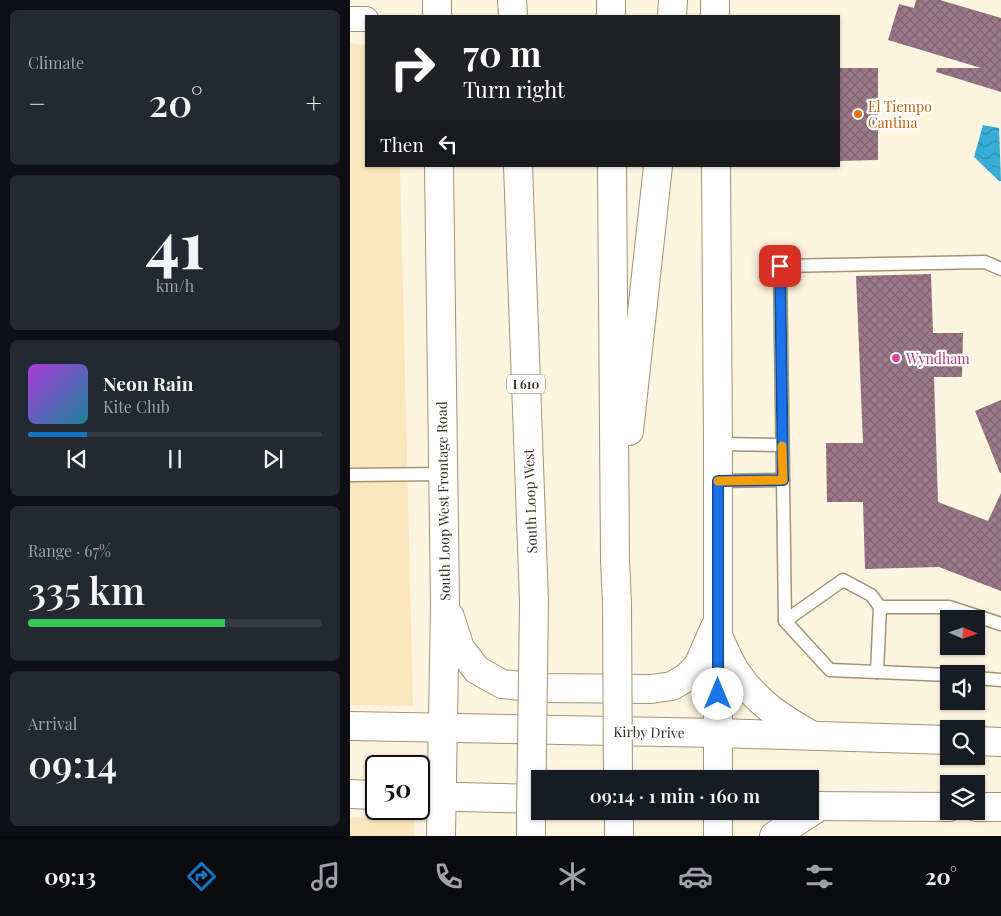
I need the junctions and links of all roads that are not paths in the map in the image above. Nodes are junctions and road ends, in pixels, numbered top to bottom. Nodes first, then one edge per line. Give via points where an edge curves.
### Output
1 (437, 0) edge
2 (512, 0) edge
3 (611, 0) edge
4 (673, 0) edge
5 (715, 0) edge
6 (437, 15) edge
7 (513, 15) edge
8 (611, 15) edge
9 (672, 15) edge
10 (715, 15) edge
11 (350, 19) edge
12 (365, 19) edge
13 (439, 167) edge
14 (518, 167) edge
15 (612, 167) edge
16 (658, 167) edge
17 (716, 167) edge
18 (1001, 269) edge
19 (718, 444) junction
20 (782, 445) junction
21 (443, 474) junction
22 (350, 475) edge
23 (783, 480) junction
24 (718, 481) junction
25 (615, 559) junction
26 (445, 604) junction
27 (880, 608) junction
28 (785, 621) junction
29 (1001, 624) edge
30 (718, 628) junction
31 (877, 672) junction
32 (940, 675) edge
33 (985, 679) edge
34 (1001, 680) edge
35 (350, 726) edge
36 (442, 728) junction
37 (718, 734) junction
38 (813, 736) junction
39 (940, 740) edge
40 (985, 741) edge
41 (1001, 742) edge
42 (618, 770) edge
43 (718, 770) edge
44 (350, 794) edge
45 (365, 795) edge
46 (430, 796) edge
47 (531, 799) edge
48 (819, 806) edge
49 (940, 807) edge
50 (985, 807) edge
51 (1001, 807) edge
52 (619, 820) edge
53 (718, 820) edge
54 (796, 820) edge
55 (441, 836) edge
56 (531, 836) edge
57 (619, 836) edge
58 (718, 836) edge
59 (774, 836) edge

1 - 6 main road
2 - 7 main road
3 - 8 main road
4 - 9 main road
5 - 10 main road
11 - 12 street
13 - 21 main road, South Loop West Frontage Road
14 - 56 main road, South Loop West / I 610, bridge via 534,601
15 - 25 main road
16 - 25 main road
17 - 19 main road
18 - 20 lane via 985,262 780,266
19 - 20 lane
19 - 24 main road
20 - 23 lane
21 - 22 lane
21 - 26 main road, South Loop West Frontage Road
23 - 24 lane
23 - 28 lane
24 - 30 main road
25 - 42 main road, bridge
26 - 30 main road via 460,648 477,670 502,684 542,688 651,689 672,686 698,666
26 - 36 main road, South Loop West Frontage Road
27 - 28 lane via 872,595 844,580
27 - 29 lane via 949,607
27 - 31 lane
28 - 31 lane via 830,670
30 - 37 main road
30 - 38 main road via 736,672 756,697 779,717
31 - 32 lane
33 - 34 lane
35 - 36 main road, Kirby Drive
36 - 37 main road, Kirby Drive
36 - 46 main road, South Loop West Frontage Road
37 - 38 main road, Kirby Drive
37 - 43 main road
38 - 39 main road, Kirby Drive
40 - 41 main road
44 - 45 main road
46 - 47 main road
46 - 55 main road, South Loop West Frontage Road
48 - 49 main road
50 - 51 main road
52 - 57 main road
53 - 58 main road
54 - 59 main road

